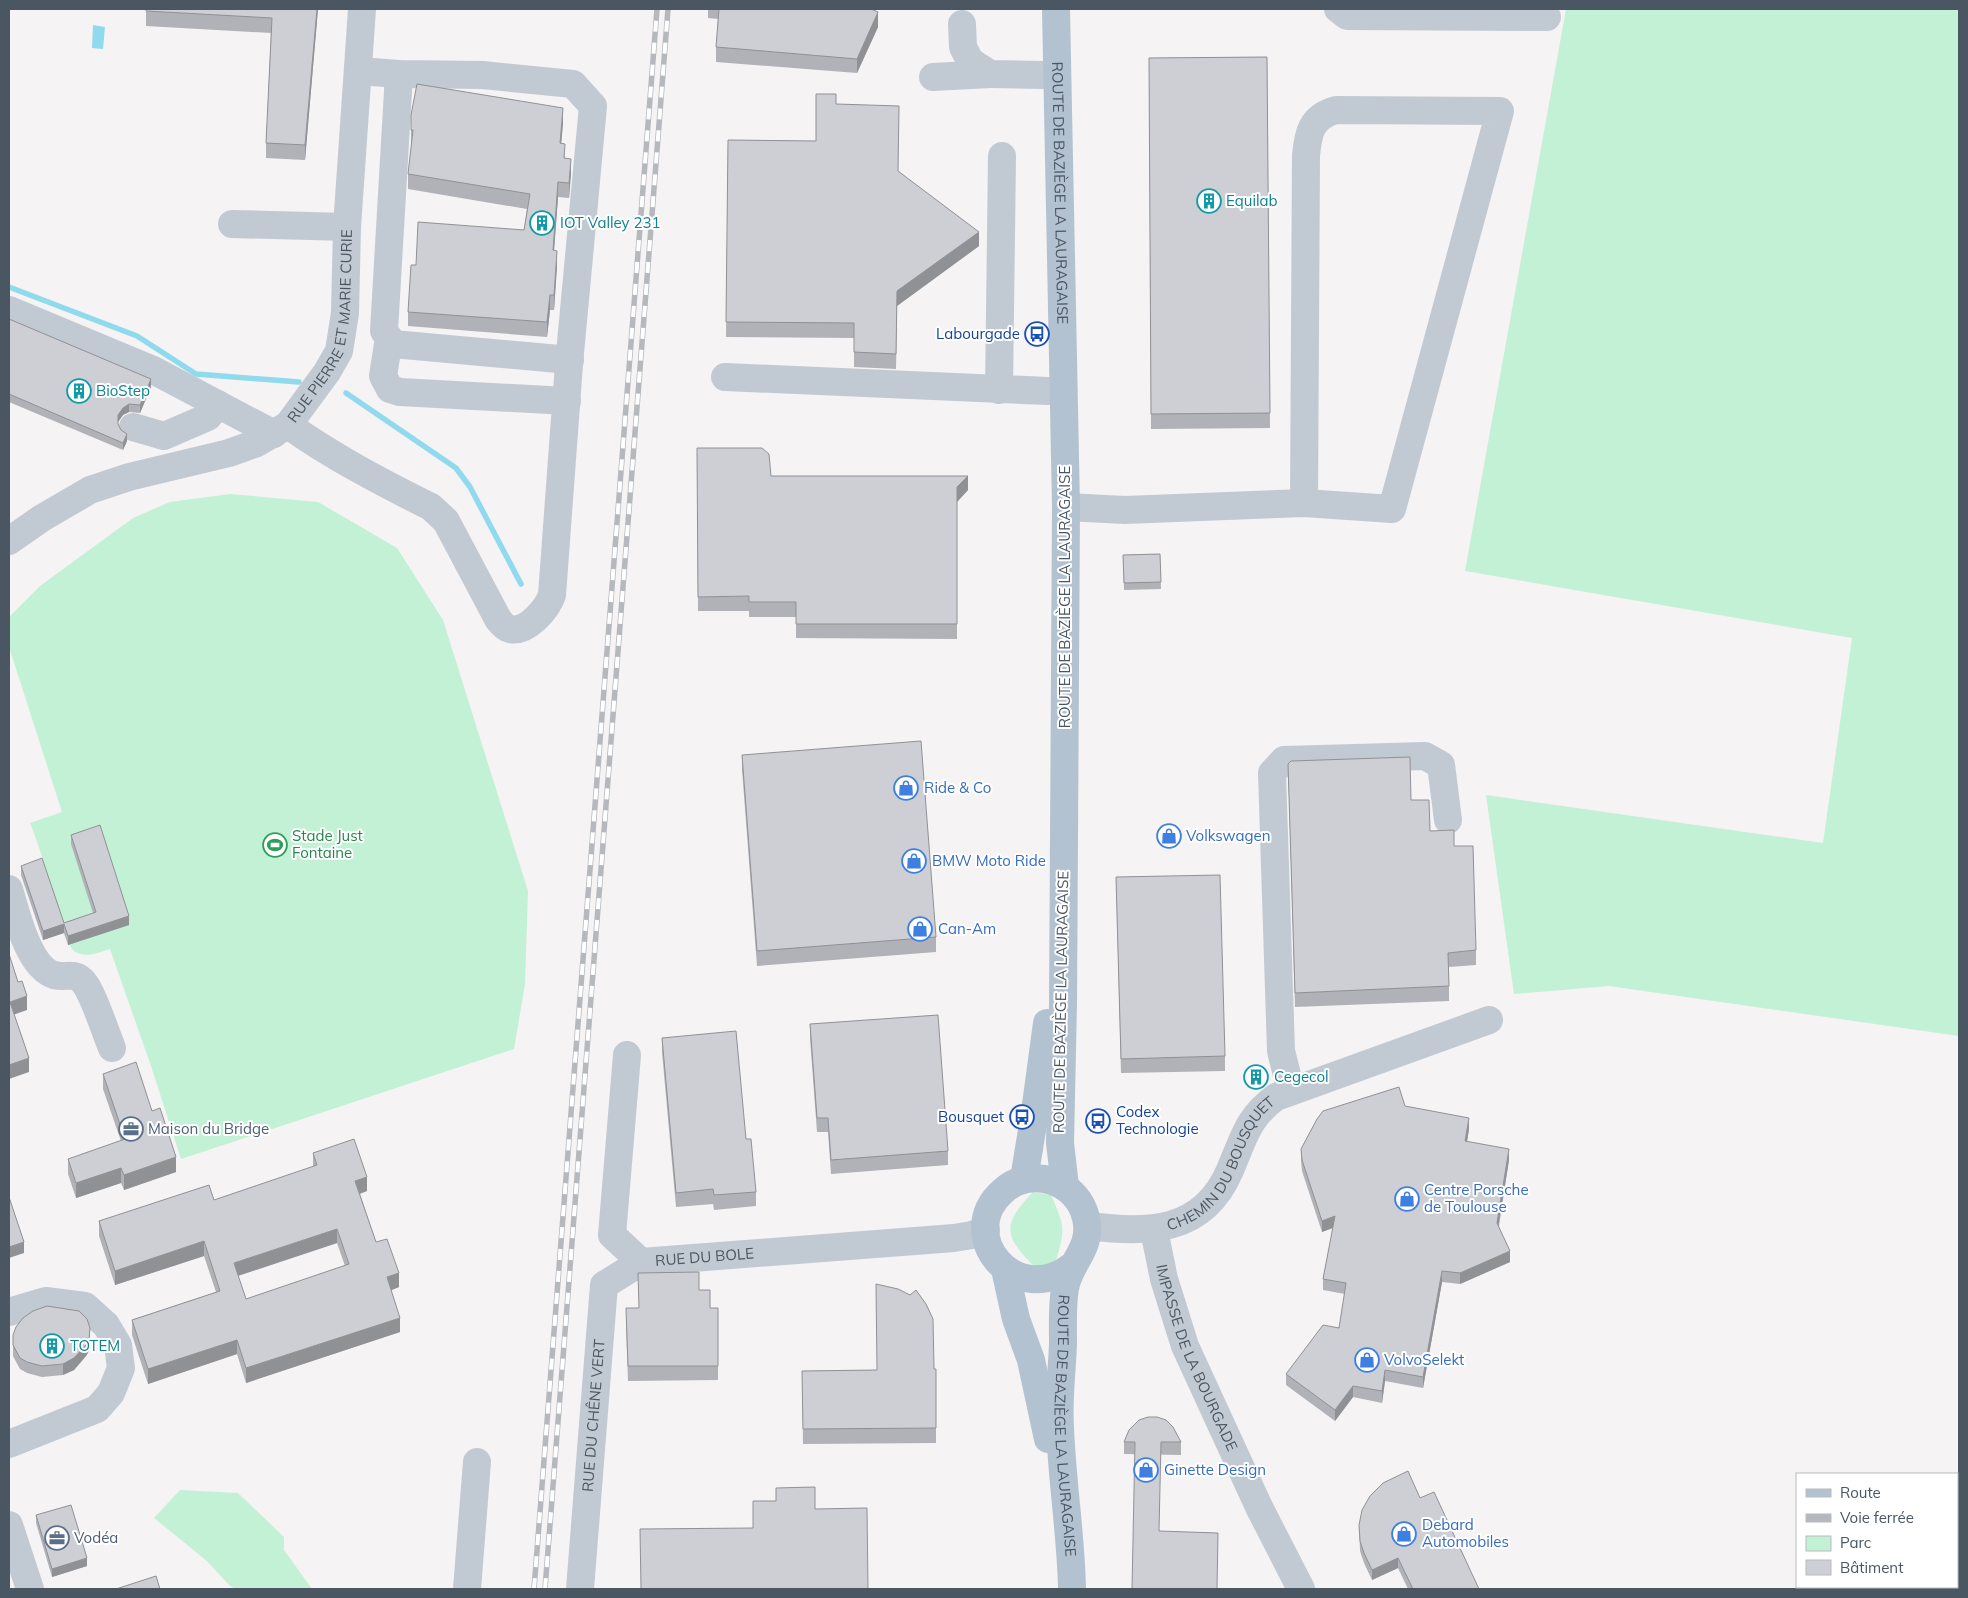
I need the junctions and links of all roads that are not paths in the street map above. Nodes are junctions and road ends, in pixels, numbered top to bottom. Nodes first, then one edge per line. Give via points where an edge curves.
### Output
1 (362, 9) edge
2 (1040, 9) edge
3 (1056, 9) edge
4 (1338, 9) edge
5 (1478, 13) edge
6 (1547, 18) dead end
7 (962, 24) dead end
8 (359, 71) junction
9 (399, 74) junction
10 (990, 74) junction
11 (1042, 75) junction
12 (933, 77) dead end
13 (1002, 156) dead end
14 (232, 224) dead end
15 (347, 227) junction
16 (9, 310) edge
17 (389, 338) junction
18 (570, 360) junction
19 (725, 377) dead end
20 (1000, 390) junction
21 (1048, 391) junction
22 (567, 401) junction
23 (218, 404) junction
24 (289, 421) junction
25 (133, 427) dead end
26 (1304, 503) junction
27 (1066, 507) junction
28 (9, 541) edge
29 (1448, 820) dead end
30 (9, 889) edge
31 (1489, 1020) dead end
32 (112, 1048) dead end
33 (627, 1055) dead end
34 (1291, 1091) junction
35 (1024, 1179) junction
36 (1065, 1186) junction
37 (1088, 1226) junction
38 (986, 1230) junction
39 (1154, 1230) junction
40 (641, 1262) junction
41 (1072, 1266) junction
42 (1005, 1269) junction
43 (9, 1312) edge
44 (9, 1444) edge
45 (478, 1462) dead end
46 (10, 1534) edge
47 (21, 1579) edge
48 (467, 1589) edge
49 (580, 1589) edge
50 (1058, 1589) edge
51 (1072, 1589) edge
52 (1300, 1589) edge

1 - 8 street, RUE PIERRE ET MARIE CURIE
2 - 11 main road, ROUTE DE BAZIÈGE LA LAURAGAISE
3 - 27 main road, ROUTE DE BAZIÈGE LA LAURAGAISE
4 - 5 street via 1347,16
5 - 6 street
7 - 10 street via 963,47 970,61
8 - 9 street
8 - 15 street, RUE PIERRE ET MARIE CURIE
9 - 17 street via 384,331
9 - 18 street via 482,74 573,84 593,106
10 - 11 street
10 - 12 street
11 - 21 main road, ROUTE DE BAZIÈGE LA LAURAGAISE
13 - 20 street
14 - 15 street
15 - 24 street, RUE PIERRE ET MARIE CURIE via 345,313 339,350 327,372
16 - 23 street via 154,370
17 - 18 street via 393,344
17 - 22 street via 383,376 390,389
18 - 22 street
19 - 20 street
20 - 21 street
21 - 35 main road, ROUTE DE BAZIÈGE LA LAURAGAISE via 1048,1013
22 - 24 street via 552,596 543,613 517,629 509,629 498,619 440,514 350,466 318,446
23 - 24 street
23 - 25 street via 208,417 164,436
24 - 28 street, RUE PIERRE ET MARIE CURIE via 257,443 229,453 129,477 90,490
26 - 26 street via 1308,136 1316,120 1326,112 1336,110 1500,111 1392,509
26 - 27 street via 1124,510
27 - 36 main road, ROUTE DE BAZIÈGE LA LAURAGAISE via 1060,1143
29 - 34 street via 1441,765 1425,756 1284,760 1272,773 1281,1051
30 - 32 street via 35,959 54,975 71,974 87,987
31 - 34 street, CHEMIN DU BOUSQUET
33 - 40 street, RUE DU BOLE via 612,1235
34 - 39 street, CHEMIN DU BOUSQUET via 1262,1107 1251,1122 1216,1194 1188,1218 1173,1226
35 - 36 main road via 1040,1178
35 - 38 main road via 1013,1183 996,1198 990,1208
36 - 37 main road via 1082,1206
37 - 39 street, CHEMIN DU BOUSQUET
37 - 41 main road via 1084,1247
38 - 40 street, RUE DU BOLE via 954,1238
38 - 42 main road via 991,1251
39 - 52 street, IMPASSE DE LA BOURGADE via 1164,1279 1185,1346
40 - 49 street, RUE DU CHÊNE VERT via 604,1284
41 - 42 main road via 1063,1273 1039,1280 1027,1279
41 - 51 main road, ROUTE DE BAZIÈGE LA LAURAGAISE via 1065,1287 1060,1425
42 - 50 main road, ROUTE DE BAZIÈGE LA LAURAGAISE via 1016,1319 1032,1360 1047,1428
43 - 44 street via 46,1300 85,1306 106,1325 118,1346 121,1368 111,1393 97,1409
45 - 48 street
46 - 47 street

